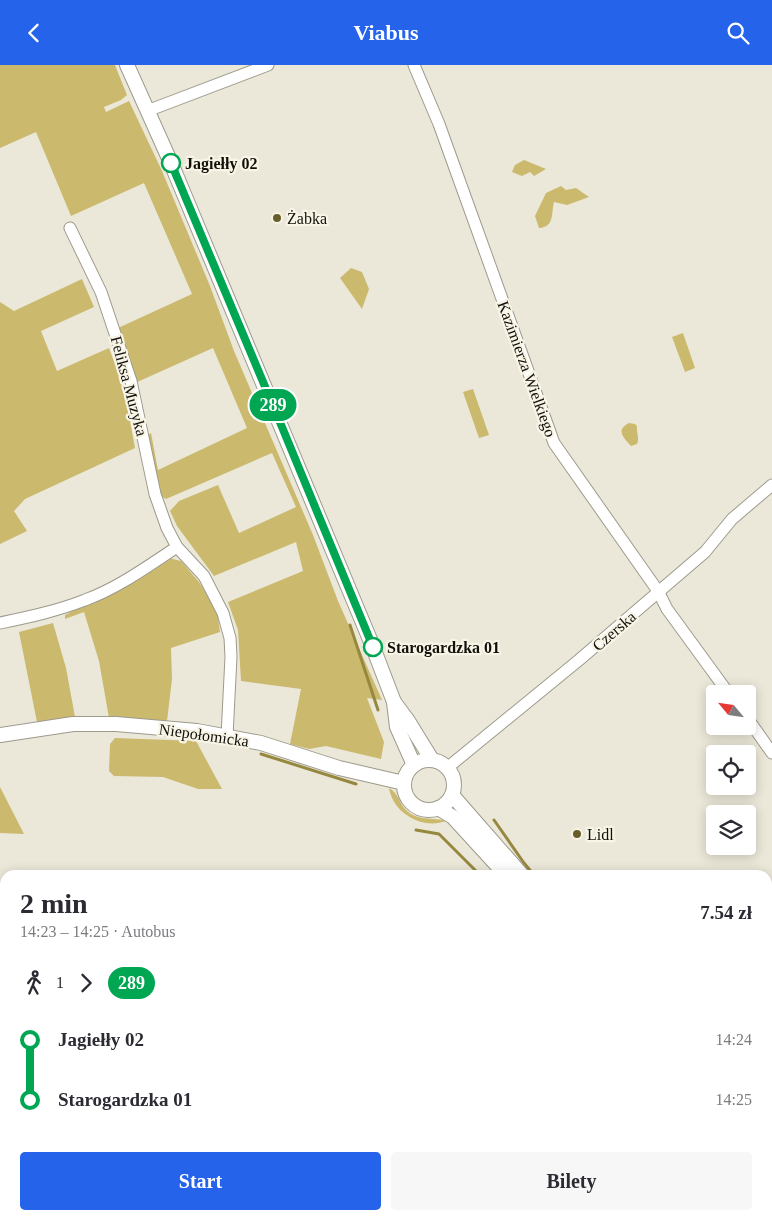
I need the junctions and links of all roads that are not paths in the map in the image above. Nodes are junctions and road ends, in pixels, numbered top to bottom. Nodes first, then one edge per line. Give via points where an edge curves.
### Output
1 (127, 65) edge
2 (268, 65) edge
3 (414, 65) edge
4 (147, 111) junction
5 (70, 228) dead end
6 (772, 485) edge
7 (177, 547) junction
8 (658, 591) junction
9 (0, 623) edge
10 (722, 685) edge
11 (394, 702) junction
12 (756, 730) edge
13 (0, 735) edge
14 (227, 736) junction
15 (772, 753) edge
16 (432, 760) junction
17 (414, 765) junction
18 (447, 768) junction
19 (404, 783) junction
20 (452, 795) junction
21 (438, 808) junction
22 (501, 870) edge
23 (518, 870) edge

1 - 4 main road
2 - 4 street
3 - 8 street, Kazimierza Wielkiego via 439,124 554,443
4 - 11 main road via 282,427
5 - 7 street, Feliksa Muzyka via 101,292 131,381 155,494
6 - 8 street, Czerska via 732,519 705,551
7 - 9 street via 134,575 86,600 40,615
7 - 14 street, Feliksa Muzyka via 204,576 223,613 230,638
8 - 10 street, Kazimierza Wielkiego via 667,609
8 - 18 street, Czerska via 580,660
11 - 16 main road
11 - 17 main road via 397,727
12 - 15 street
13 - 14 main road, Niepołomicka via 73,724 116,724
14 - 19 main road, Niepołomicka
16 - 17 main road
16 - 18 main road
17 - 19 main road via 405,776
18 - 20 main road via 454,781
19 - 21 main road via 408,799 414,805 422,809
20 - 21 main road
20 - 23 main road
21 - 22 main road via 453,817

